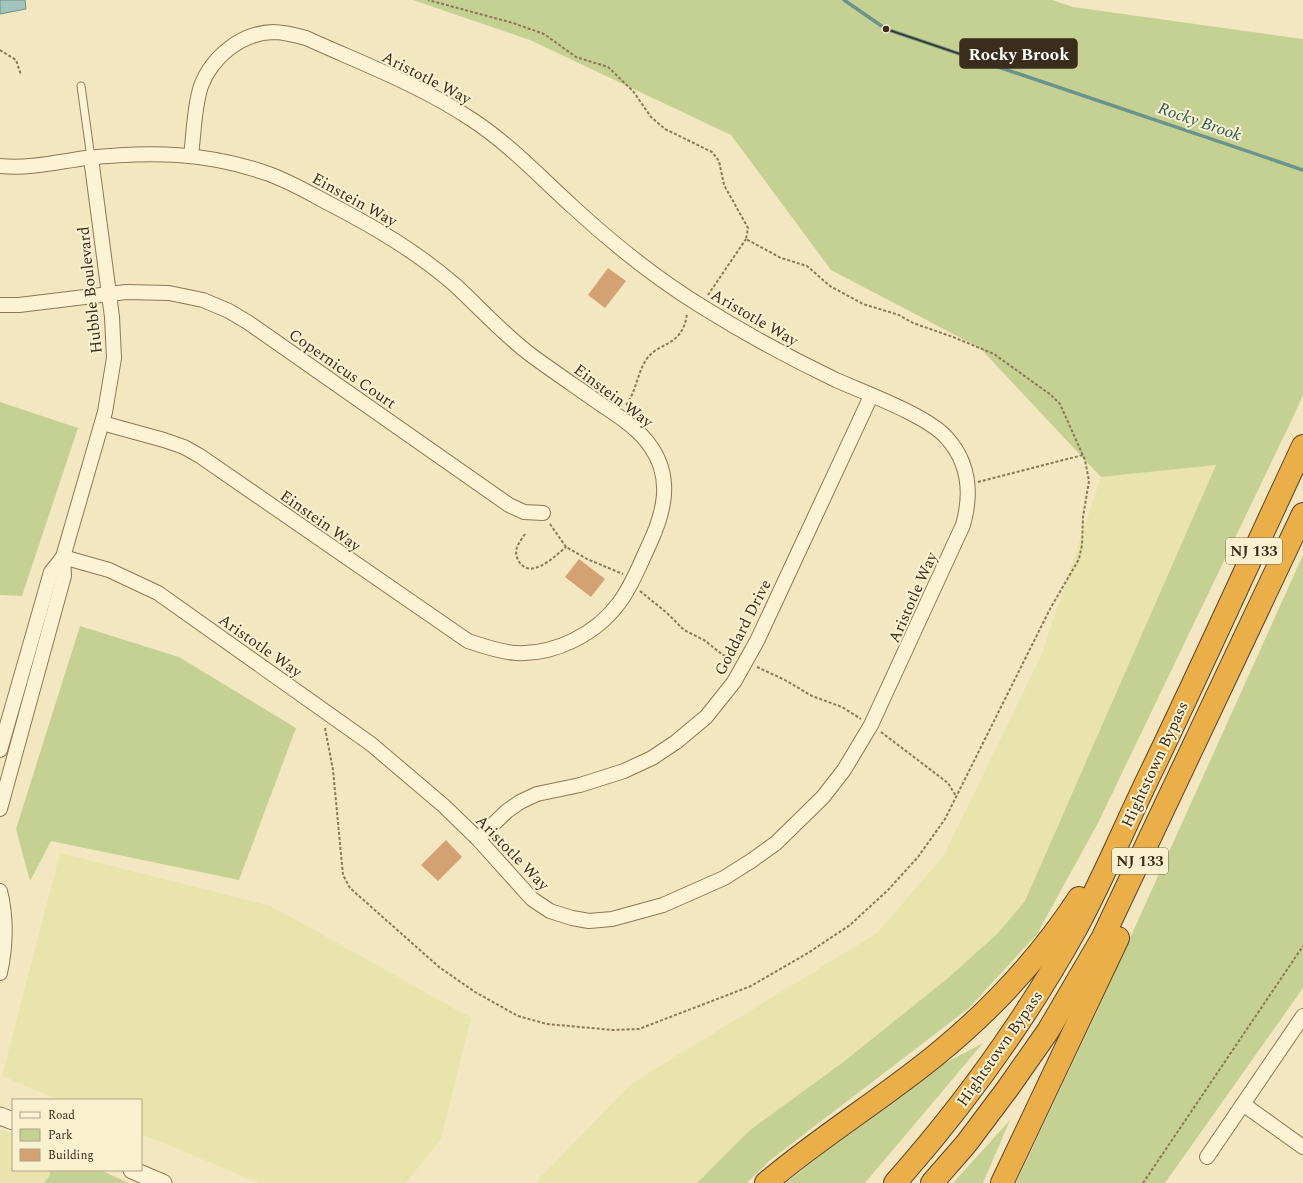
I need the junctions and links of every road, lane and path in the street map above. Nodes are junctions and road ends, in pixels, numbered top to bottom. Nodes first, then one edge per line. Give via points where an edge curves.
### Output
1 (428, 0) edge
2 (0, 50) edge
3 (21, 74) dead end
4 (81, 86) dead end
5 (191, 155) junction
6 (91, 158) junction
7 (0, 166) edge
8 (746, 239) junction
9 (109, 295) junction
10 (697, 304) junction
11 (0, 305) edge
12 (871, 396) junction
13 (618, 416) junction
14 (102, 423) junction
15 (1303, 446) edge
16 (1083, 454) junction
17 (968, 485) junction
18 (543, 513) joint
19 (1303, 514) edge
20 (525, 534) dead end
21 (566, 547) junction
22 (63, 557) junction
23 (632, 582) junction
24 (746, 663) junction
25 (871, 725) junction
26 (325, 727) dead end
27 (1202, 732) junction
28 (0, 750) edge
29 (956, 796) junction
30 (0, 809) edge
31 (1132, 810) junction
32 (478, 839) junction
33 (0, 891) edge
34 (1303, 946) edge
35 (0, 973) edge
36 (1303, 1016) edge
37 (1243, 1104) junction
38 (0, 1116) edge
39 (12, 1121) edge
40 (1303, 1147) edge
41 (1207, 1157) dead end
42 (134, 1171) edge
43 (163, 1183) edge
44 (766, 1183) edge
45 (895, 1183) edge
46 (932, 1183) edge
47 (1002, 1183) edge
48 (1143, 1183) edge

1 - 8 path via 544,34 576,57 608,67 633,91 656,121 666,129 712,152 720,161 724,185 748,228
2 - 3 path via 16,60
4 - 6 lane
5 - 6 street, Einstein Way via 142,153
5 - 10 street, Aristotle Way via 197,103 202,85 213,65 228,49 244,40 271,32 306,38 437,98 473,119 616,245
5 - 13 street, Einstein Way via 270,174 384,233 433,268 510,338
6 - 7 street, Einstein Way via 25,167
6 - 9 street, Hubble Boulevard
8 - 10 path
8 - 16 path via 781,258 807,266 830,286 864,304 899,315 913,323 994,354 1060,404
9 - 11 street, Copernicus Court
9 - 14 street, Hubble Boulevard via 114,358
9 - 18 street, Copernicus Court via 138,291 169,293 202,300 229,311 249,322 509,505 524,512
10 - 12 street, Aristotle Way via 802,364
10 - 13 path via 688,311 682,331 671,343 646,358 636,387
12 - 17 street, Aristotle Way via 928,423 941,432 955,448 965,468
12 - 24 street, Goddard Drive
13 - 23 street, Einstein Way via 651,446 660,462 665,497 657,528
14 - 22 street, Hubble Boulevard
14 - 23 street, Einstein Way via 164,440 194,453 468,641 489,648 514,653 533,652 564,645 583,636 605,619
15 - 31 highway, Hightstown Bypass / NJ 133
16 - 17 path
16 - 29 path via 1089,481 1079,559 1050,609
17 - 25 street, Aristotle Way via 968,507 962,525
18 - 21 path
19 - 27 highway, Hightstown Bypass / NJ 133
20 - 21 path via 516,552 517,559 527,568 548,562
21 - 23 path via 587,560 626,575
22 - 28 street, Hubble Boulevard via 51,572
22 - 30 street, Hubble Boulevard via 64,576
22 - 32 street, Aristotle Way via 109,570 158,593 371,744
23 - 24 path via 684,630 704,640 723,655
24 - 25 path via 767,671 812,696 842,707
24 - 32 street, Goddard Drive via 706,717 658,754 602,779 537,794 520,802
25 - 29 path via 948,783
25 - 32 street, Aristotle Way via 844,770 823,798 776,843 751,862 724,878 663,905 612,920 572,918 550,911 532,899
26 - 29 path via 333,770 343,875 350,888 439,967 469,988 518,1016 547,1024 613,1030 640,1029 751,986 850,925 888,890 918,857 945,819
27 - 46 highway, Hightstown Bypass / NJ 133 via 1084,972 1048,1031 1008,1088 966,1144
27 - 47 highway via 1120,935
31 - 44 highway via 1108,854 1057,929 978,1018 936,1055
31 - 45 highway, Hightstown Bypass / NJ 133 via 1078,924 1024,1016 944,1126
33 - 35 street via 5,909 6,946
34 - 48 path
36 - 37 street
37 - 40 street
37 - 41 street
38 - 39 street
42 - 43 street

